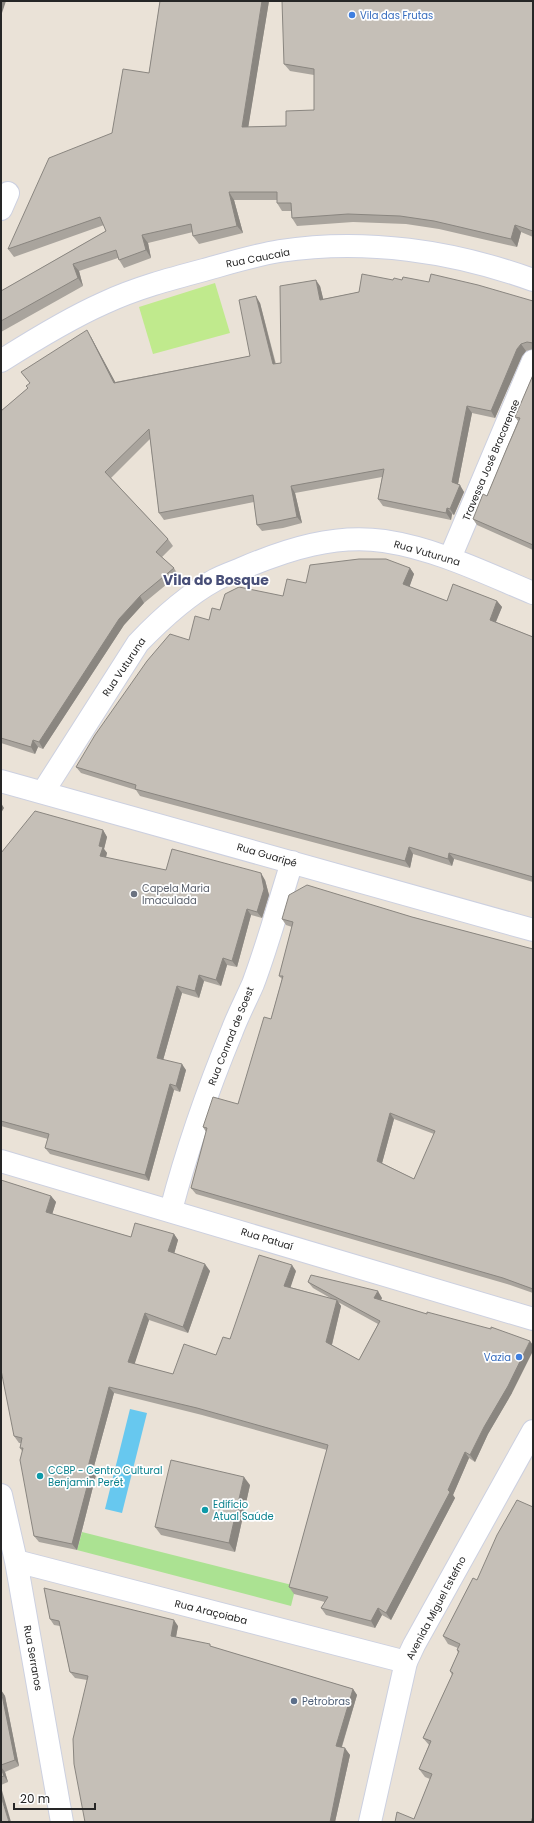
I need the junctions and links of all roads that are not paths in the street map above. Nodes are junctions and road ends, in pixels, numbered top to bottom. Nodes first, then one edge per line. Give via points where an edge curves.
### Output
1 (533, 280) edge
2 (1, 361) edge
3 (533, 361) edge
4 (450, 558) junction
5 (533, 593) edge
6 (1, 780) edge
7 (43, 792) junction
8 (292, 862) junction
9 (533, 930) edge
10 (1, 1161) edge
11 (171, 1210) junction
12 (533, 1319) edge
13 (533, 1431) edge
14 (1, 1494) edge
15 (16, 1561) junction
16 (406, 1662) junction
17 (62, 1822) edge
18 (370, 1822) edge

1 - 2 street, Rua Caucaia via 508,270 457,258 392,247 346,246 280,251 154,283 104,303 43,335
3 - 4 street, Travessa José Bracarense
4 - 5 street, Rua Vuturuna
4 - 7 street, Rua Vuturuna via 384,541 340,539 298,547 216,580 190,596 158,622 138,643
6 - 7 street, Rua Guaripé
7 - 8 street, Rua Guaripé
8 - 9 street, Rua Guaripé
8 - 11 street, Rua Conrad de Soest via 252,986 204,1102
10 - 11 street, Rua Patuaí
11 - 12 street, Rua Patuaí
13 - 16 street, Avenida Miguel Estefno
14 - 15 street, Rua Serranos
15 - 16 street, Rua Araçoiaba
15 - 17 street, Rua Serranos
16 - 18 street, Avenida Miguel Estefno

